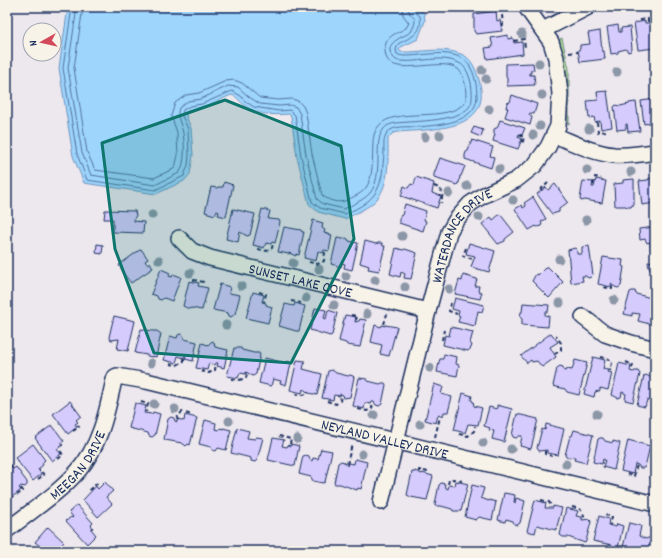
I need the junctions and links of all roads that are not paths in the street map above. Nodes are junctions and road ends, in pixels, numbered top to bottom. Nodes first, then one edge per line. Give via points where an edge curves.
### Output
1 (526, 7) edge
2 (588, 7) edge
3 (543, 30) junction
4 (554, 135) junction
5 (655, 152) edge
6 (179, 238) dead end
7 (428, 311) junction
8 (583, 317) dead end
9 (655, 349) edge
10 (115, 377) joint
11 (396, 441) junction
12 (381, 502) dead end
13 (655, 504) edge
14 (7, 530) edge

1 - 3 street, WATERDANCE DRIVE
2 - 3 street
3 - 4 street, WATERDANCE DRIVE via 554,49 558,70 560,102 558,126
4 - 5 street via 606,154
4 - 7 street, WATERDANCE DRIVE via 544,154 531,169 516,180 476,200 461,213 449,232
6 - 7 street, SUNSET LAKE COVE via 192,251 210,258
7 - 11 street, WATERDANCE DRIVE
8 - 9 street via 605,334
10 - 11 street, NEYLAND VALLEY DRIVE via 146,380
10 - 14 street, MEEGAN DRIVE via 96,443 82,465 64,486
11 - 12 street, WATERDANCE DRIVE
11 - 13 street, NEYLAND VALLEY DRIVE

